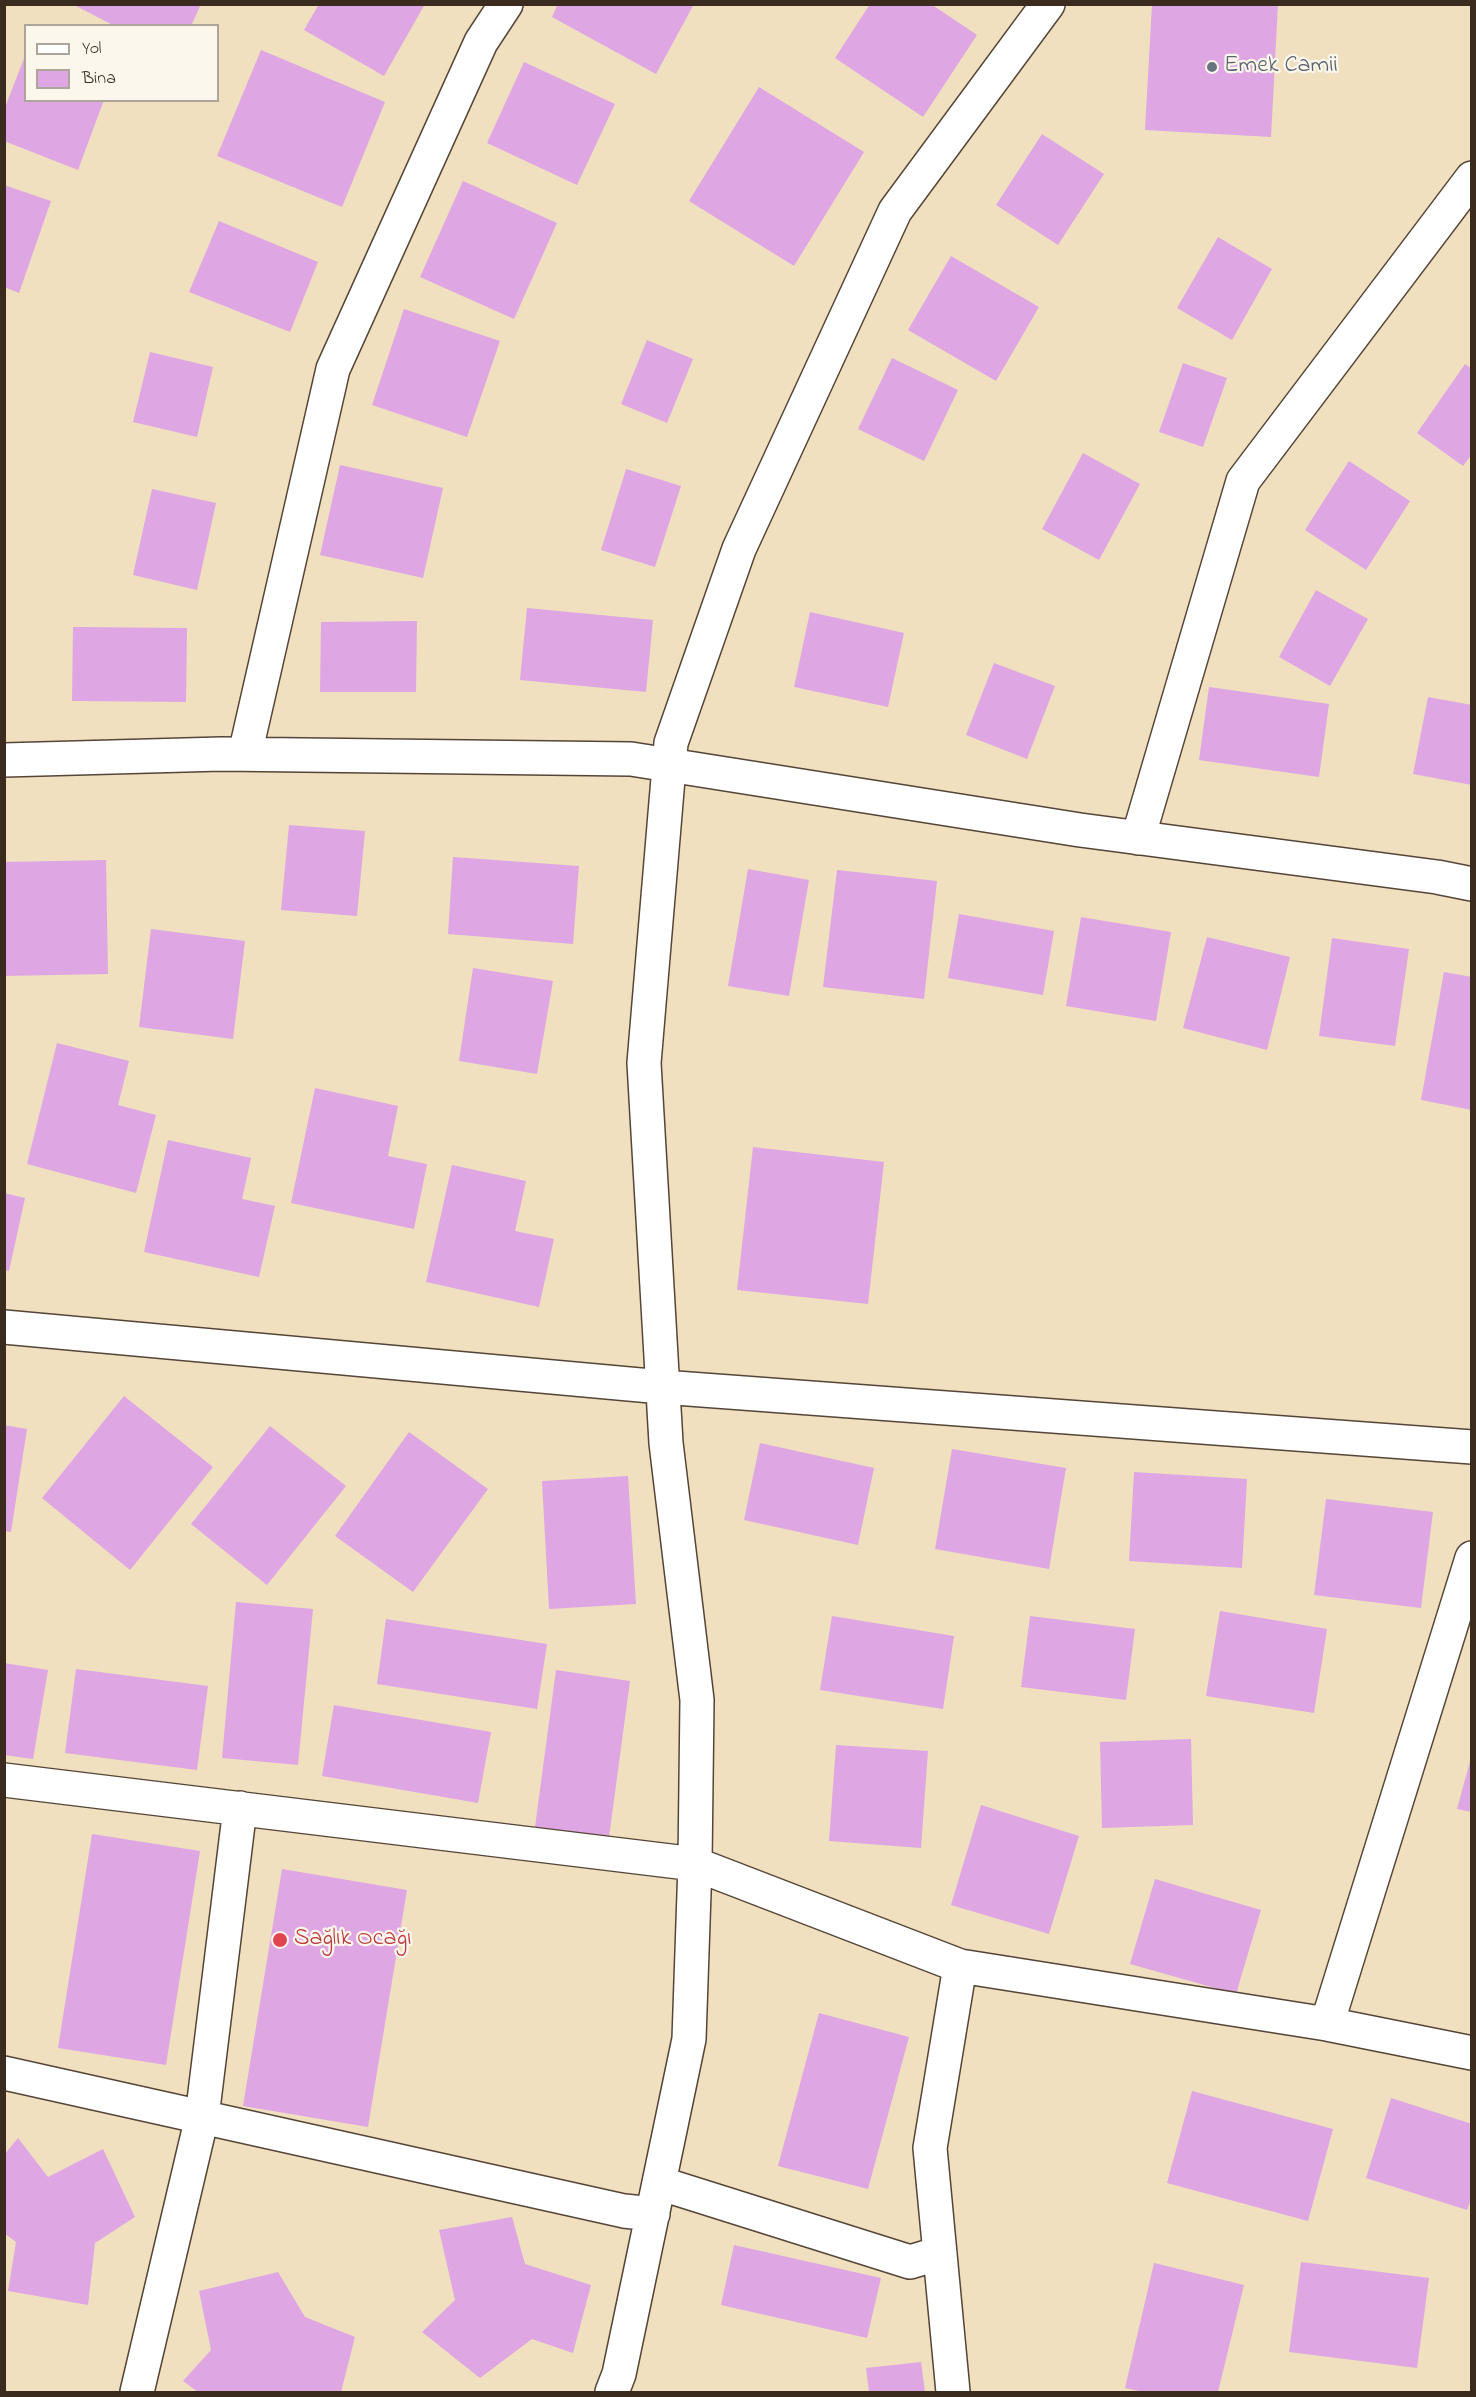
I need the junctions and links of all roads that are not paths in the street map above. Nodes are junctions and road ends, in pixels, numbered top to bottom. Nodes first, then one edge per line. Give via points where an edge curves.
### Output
1 (506, 4) edge
2 (1048, 4) edge
3 (1472, 178) edge
4 (245, 754) junction
5 (4, 760) edge
6 (669, 765) junction
7 (1138, 838) junction
8 (1472, 884) edge
9 (4, 1328) edge
10 (662, 1387) junction
11 (1472, 1446) edge
12 (1472, 1558) edge
13 (4, 1780) edge
14 (240, 1808) junction
15 (695, 1864) junction
16 (960, 1966) junction
17 (1327, 2024) junction
18 (1472, 2053) edge
19 (4, 2073) edge
20 (202, 2117) junction
21 (656, 2199) junction
22 (940, 2253) junction
23 (137, 2392) edge
24 (612, 2392) edge
25 (953, 2392) edge

1 - 4 street via 482,42 333,369
2 - 6 street via 895,210 739,549 671,743
3 - 7 street via 1243,481
4 - 5 street
4 - 6 street via 631,759
6 - 7 street
6 - 10 street via 644,1063
7 - 8 street
9 - 10 street
10 - 11 street
10 - 15 street via 697,1700
12 - 17 street
13 - 14 street
14 - 15 street
14 - 20 street
15 - 16 street
15 - 21 street via 689,2039
16 - 17 street
16 - 22 street via 930,2148
17 - 18 street
19 - 20 street
20 - 21 street via 624,2211
20 - 23 street
21 - 22 street via 910,2262
21 - 24 street
22 - 25 street

